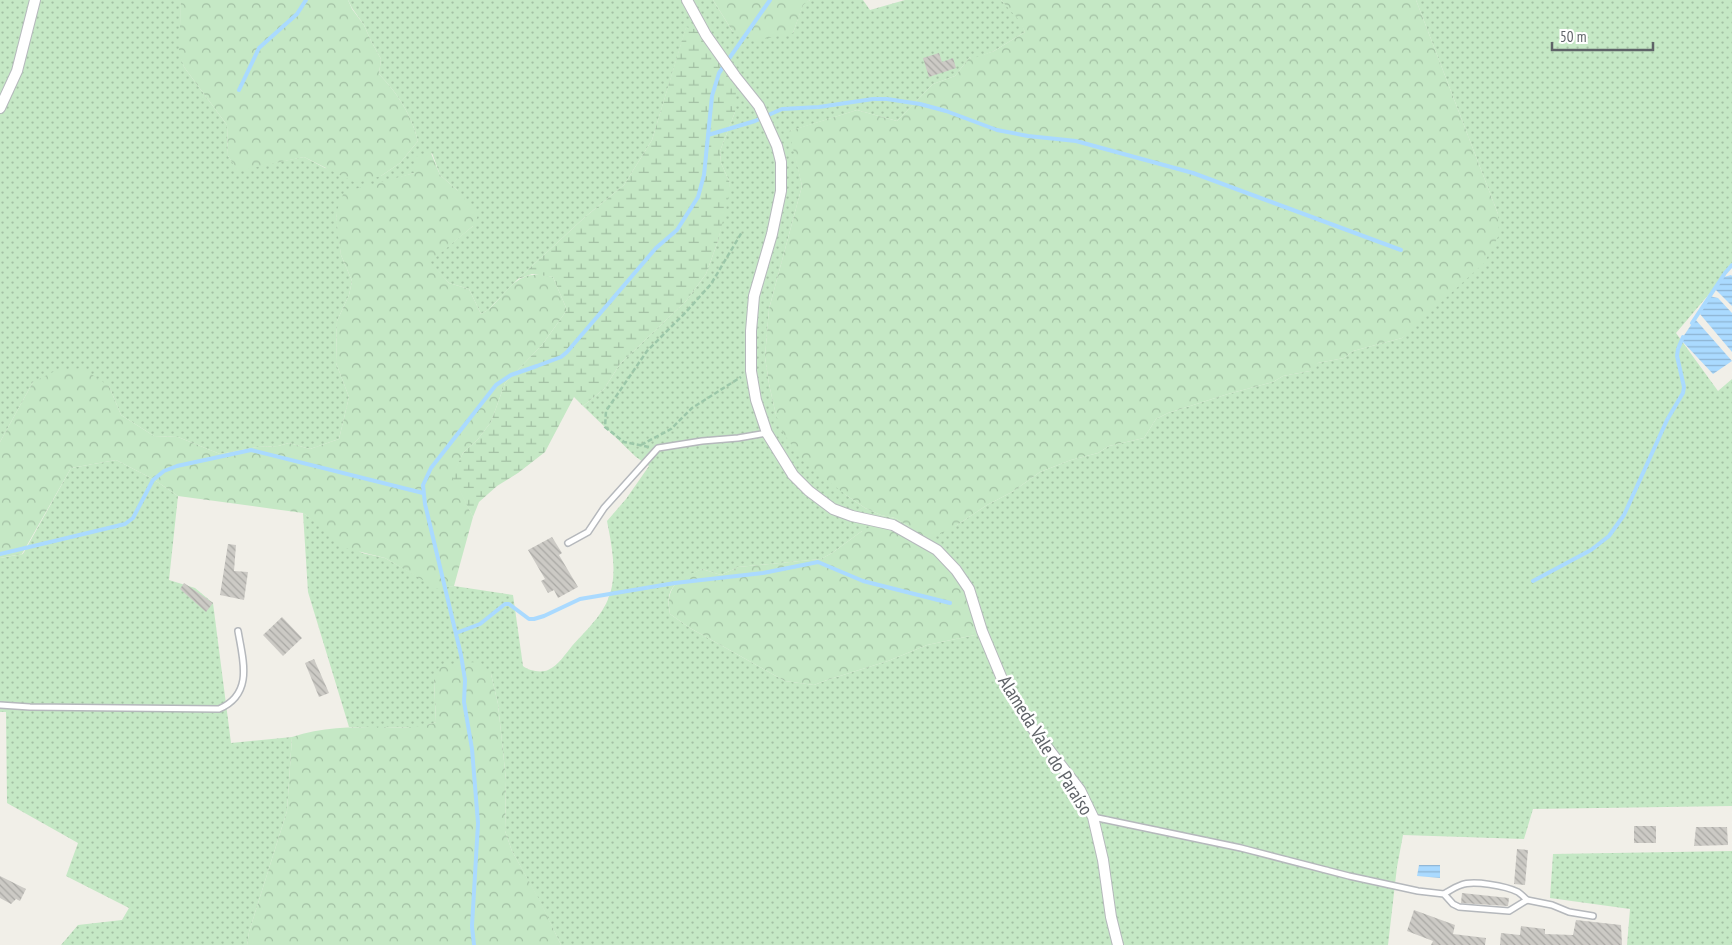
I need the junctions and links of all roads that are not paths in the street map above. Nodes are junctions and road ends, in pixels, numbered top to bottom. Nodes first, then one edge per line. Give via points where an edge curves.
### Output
1 (35, 0) edge
2 (687, 0) edge
3 (0, 108) edge
4 (767, 433) junction
5 (568, 543) dead end
6 (238, 631) dead end
7 (0, 706) edge
8 (1094, 817) junction
9 (1444, 894) junction
10 (1527, 900) junction
11 (1593, 916) dead end
12 (1118, 945) edge

1 - 3 street via 17,71
2 - 4 street, Alameda Vale do Paraíso via 706,35 758,106 781,162 780,191 772,234 754,296 751,331 751,371
4 - 5 lane via 658,448 604,508 588,532
4 - 8 street, Alameda Vale do Paraíso via 792,475 833,509 894,525 936,550 956,570 969,589 1002,679 1027,721 1080,790
6 - 7 lane via 245,670 243,683 230,704 219,709
8 - 9 lane via 1241,848 1418,892
8 - 12 street, Alameda Vale do Paraíso
9 - 10 lane via 1467,883 1500,886 1519,892
9 - 10 lane via 1459,907 1493,911 1509,911
10 - 11 lane

